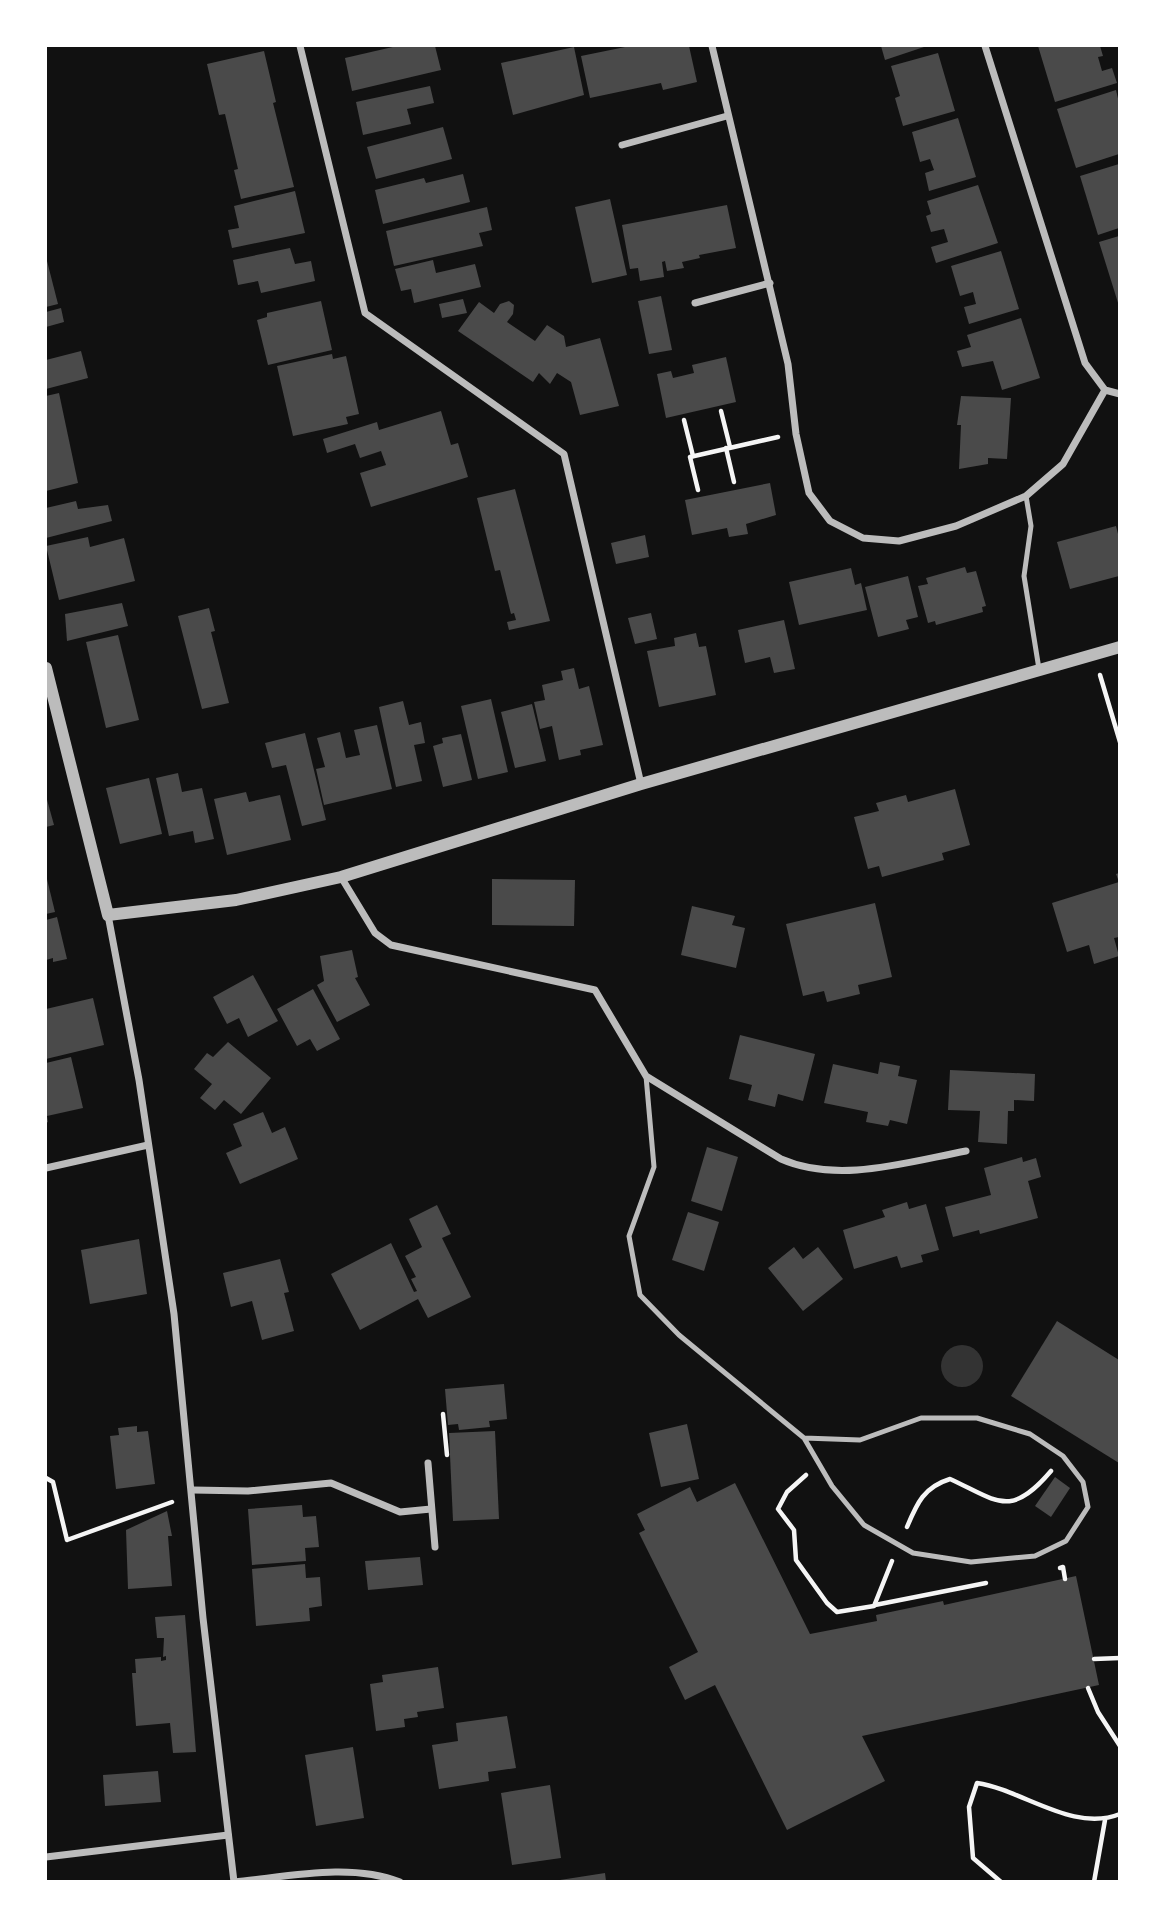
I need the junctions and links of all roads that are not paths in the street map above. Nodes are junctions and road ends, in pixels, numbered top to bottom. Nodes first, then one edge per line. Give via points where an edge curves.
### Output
1 (300, 46) edge
2 (712, 46) edge
3 (985, 46) edge
4 (727, 116) junction
5 (622, 145) dead end
6 (770, 283) junction
7 (695, 303) dead end
8 (1105, 390) junction
9 (1119, 394) edge
10 (1026, 496) junction
11 (1119, 647) edge
12 (46, 668) edge
13 (1039, 670) junction
14 (641, 784) junction
15 (341, 877) junction
16 (108, 915) junction
17 (646, 1076) junction
18 (148, 1145) junction
19 (965, 1151) dead end
20 (46, 1168) edge
21 (804, 1438) junction
22 (428, 1463) dead end
23 (194, 1494) junction
24 (431, 1509) junction
25 (435, 1547) dead end
26 (228, 1835) junction
27 (46, 1857) edge
28 (234, 1881) edge
29 (400, 1881) edge

1 - 14 street via 365,313 564,454
2 - 4 street
3 - 8 street via 1085,363
4 - 5 street
4 - 6 street
6 - 7 street
6 - 10 street via 809,493 830,520 863,538 899,541 956,526
8 - 9 street
8 - 10 street via 1063,464
10 - 13 lane via 1031,526 1024,576
11 - 13 street
12 - 16 street
13 - 14 street
14 - 15 street
15 - 16 street via 236,900
15 - 17 street via 375,933 391,945 595,990
16 - 18 street
17 - 19 street via 799,1167 869,1170
17 - 21 lane via 654,1167 629,1236 640,1295 680,1335
18 - 20 street
18 - 23 street via 174,1314
21 - 21 lane via 860,1440 921,1418 977,1418 1030,1434 1063,1457 1083,1482 1088,1507 1066,1541 1035,1556 971,1562 913,1553 864,1525 832,1486
22 - 24 street
23 - 24 street via 331,1483 400,1512
23 - 26 street
24 - 25 street
26 - 27 street
26 - 28 street
28 - 29 street via 338,1872

